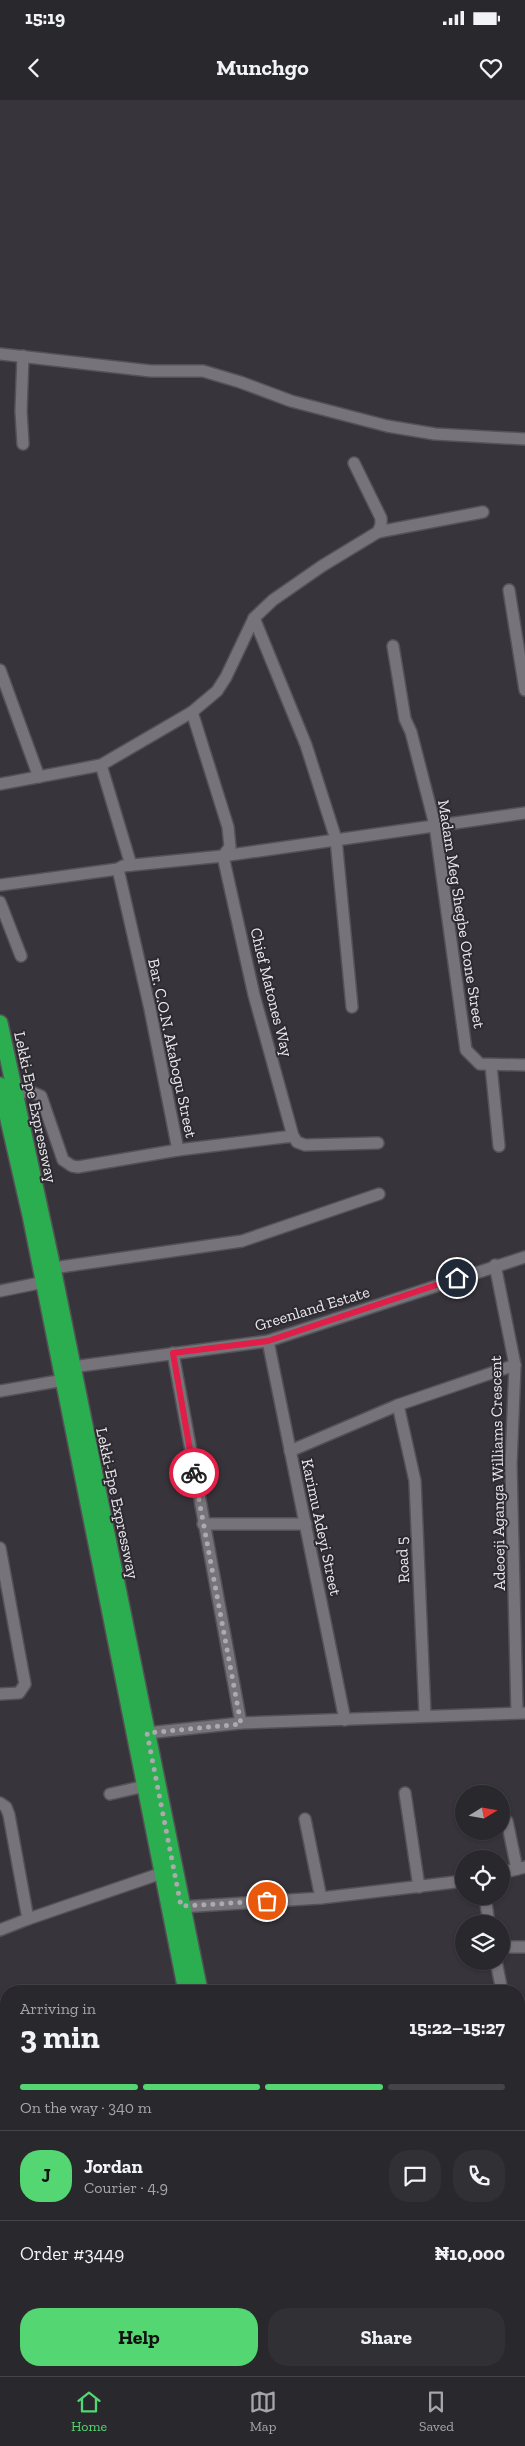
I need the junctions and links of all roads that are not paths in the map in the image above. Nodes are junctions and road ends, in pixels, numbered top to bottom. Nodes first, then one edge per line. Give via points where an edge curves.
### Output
1 (0, 354) edge
2 (23, 356) junction
3 (525, 439) edge
4 (23, 444) dead end
5 (354, 463) dead end
6 (483, 512) dead end
7 (378, 532) junction
8 (510, 590) dead end
9 (254, 618) junction
10 (392, 646) dead end
11 (0, 670) edge
12 (525, 690) edge
13 (192, 712) junction
14 (101, 765) junction
15 (39, 777) junction
16 (0, 784) edge
17 (525, 814) edge
18 (435, 825) junction
19 (336, 839) junction
20 (222, 856) junction
21 (131, 865) junction
22 (118, 869) junction
23 (0, 885) edge
24 (0, 902) edge
25 (21, 956) dead end
26 (352, 1007) dead end
27 (0, 1023) edge
28 (485, 1065) junction
29 (525, 1065) edge
30 (0, 1085) edge
31 (15, 1092) junction
32 (293, 1136) junction
33 (378, 1143) dead end
34 (499, 1146) dead end
35 (178, 1150) junction
36 (380, 1194) dead end
37 (525, 1257) edge
38 (495, 1265) junction
39 (52, 1268) junction
40 (44, 1282) junction
41 (0, 1291) edge
42 (268, 1341) junction
43 (173, 1353) junction
44 (515, 1365) junction
45 (72, 1367) junction
46 (64, 1380) junction
47 (0, 1391) edge
48 (398, 1406) junction
49 (290, 1451) junction
50 (91, 1490) junction
51 (204, 1524) junction
52 (306, 1524) junction
53 (0, 1548) edge
54 (4, 1587) edge
55 (0, 1694) edge
56 (521, 1713) edge
57 (425, 1715) junction
58 (345, 1720) junction
59 (241, 1724) junction
60 (147, 1733) junction
61 (145, 1786) junction
62 (405, 1793) dead end
63 (110, 1794) dead end
64 (0, 1803) edge
65 (305, 1819) dead end
66 (510, 1831) edge
67 (521, 1868) edge
68 (162, 1873) junction
69 (455, 1882) edge
70 (418, 1887) junction
71 (321, 1898) junction
72 (181, 1906) junction
73 (28, 1919) junction
74 (0, 1930) edge
75 (510, 1947) edge
76 (525, 1947) edge
77 (498, 1970) edge
78 (185, 1985) edge
79 (199, 1985) edge
80 (501, 1985) edge

1 - 2 street
2 - 3 street via 151,370 203,371 292,401 387,426 434,434
2 - 4 street
5 - 7 street via 381,518
6 - 7 street
7 - 9 street via 273,600
8 - 12 street
9 - 13 street via 226,678 217,691
9 - 19 street via 306,745
10 - 18 street, Madam Meg Shegbe Otone Street via 405,719
11 - 15 street
13 - 14 street
13 - 20 street via 231,838 230,847
14 - 15 street
14 - 21 street
15 - 16 street
17 - 18 street
18 - 19 street
18 - 28 street, Madam Meg Shegbe Otone Street via 466,1050
19 - 20 street
19 - 26 street
20 - 21 street
20 - 32 street, Chief Matones Way via 254,995
21 - 22 street
22 - 23 street
22 - 35 street, Bar. C.O.N. Akabogu Street
24 - 25 street
27 - 31 highway, Lekki-Epe Expressway
28 - 29 street
28 - 34 street
30 - 40 highway, Lekki-Epe Expressway
31 - 35 street via 41,1096 63,1160 72,1166
31 - 39 highway, Lekki-Epe Expressway
32 - 33 street, Bar. C.O.N. Akabogu Street via 305,1145
32 - 35 street, Bar. C.O.N. Akabogu Street
36 - 39 street via 242,1241
37 - 38 street, Greenland Estate
38 - 42 street, Greenland Estate
38 - 44 street, Adeoeji Aganga Williams Crescent
39 - 45 highway, Lekki-Epe Expressway
40 - 41 street
40 - 46 highway, Lekki-Epe Expressway
42 - 43 street, Greenland Estate
42 - 49 street, Karimu Adeyi Street
43 - 45 street, Greenland Estate
43 - 51 street
44 - 48 street
44 - 56 street, Adeoeji Aganga Williams Crescent via 511,1464
45 - 50 highway, Lekki-Epe Expressway
46 - 47 street
46 - 50 highway, Lekki-Epe Expressway
48 - 49 street
48 - 57 street, Road 5 via 414,1481
49 - 52 street, Karimu Adeyi Street
50 - 60 highway, Lekki-Epe Expressway
50 - 61 highway, Lekki-Epe Expressway
51 - 52 street
51 - 59 street
52 - 58 street, Karimu Adeyi Street
53 - 54 street
54 - 55 street via 25,1684 19,1693
56 - 57 street
57 - 58 street
58 - 59 street
59 - 60 street
60 - 72 highway, Lekki-Epe Expressway
61 - 63 street
61 - 68 highway, Lekki-Epe Expressway
62 - 70 street
64 - 73 street via 9,1815
65 - 71 street
66 - 67 street
68 - 73 street
68 - 78 highway, Lekki-Epe Expressway
69 - 70 street
70 - 71 street
71 - 72 street
72 - 79 highway, Lekki-Epe Expressway
73 - 74 street
75 - 76 street
77 - 80 street

